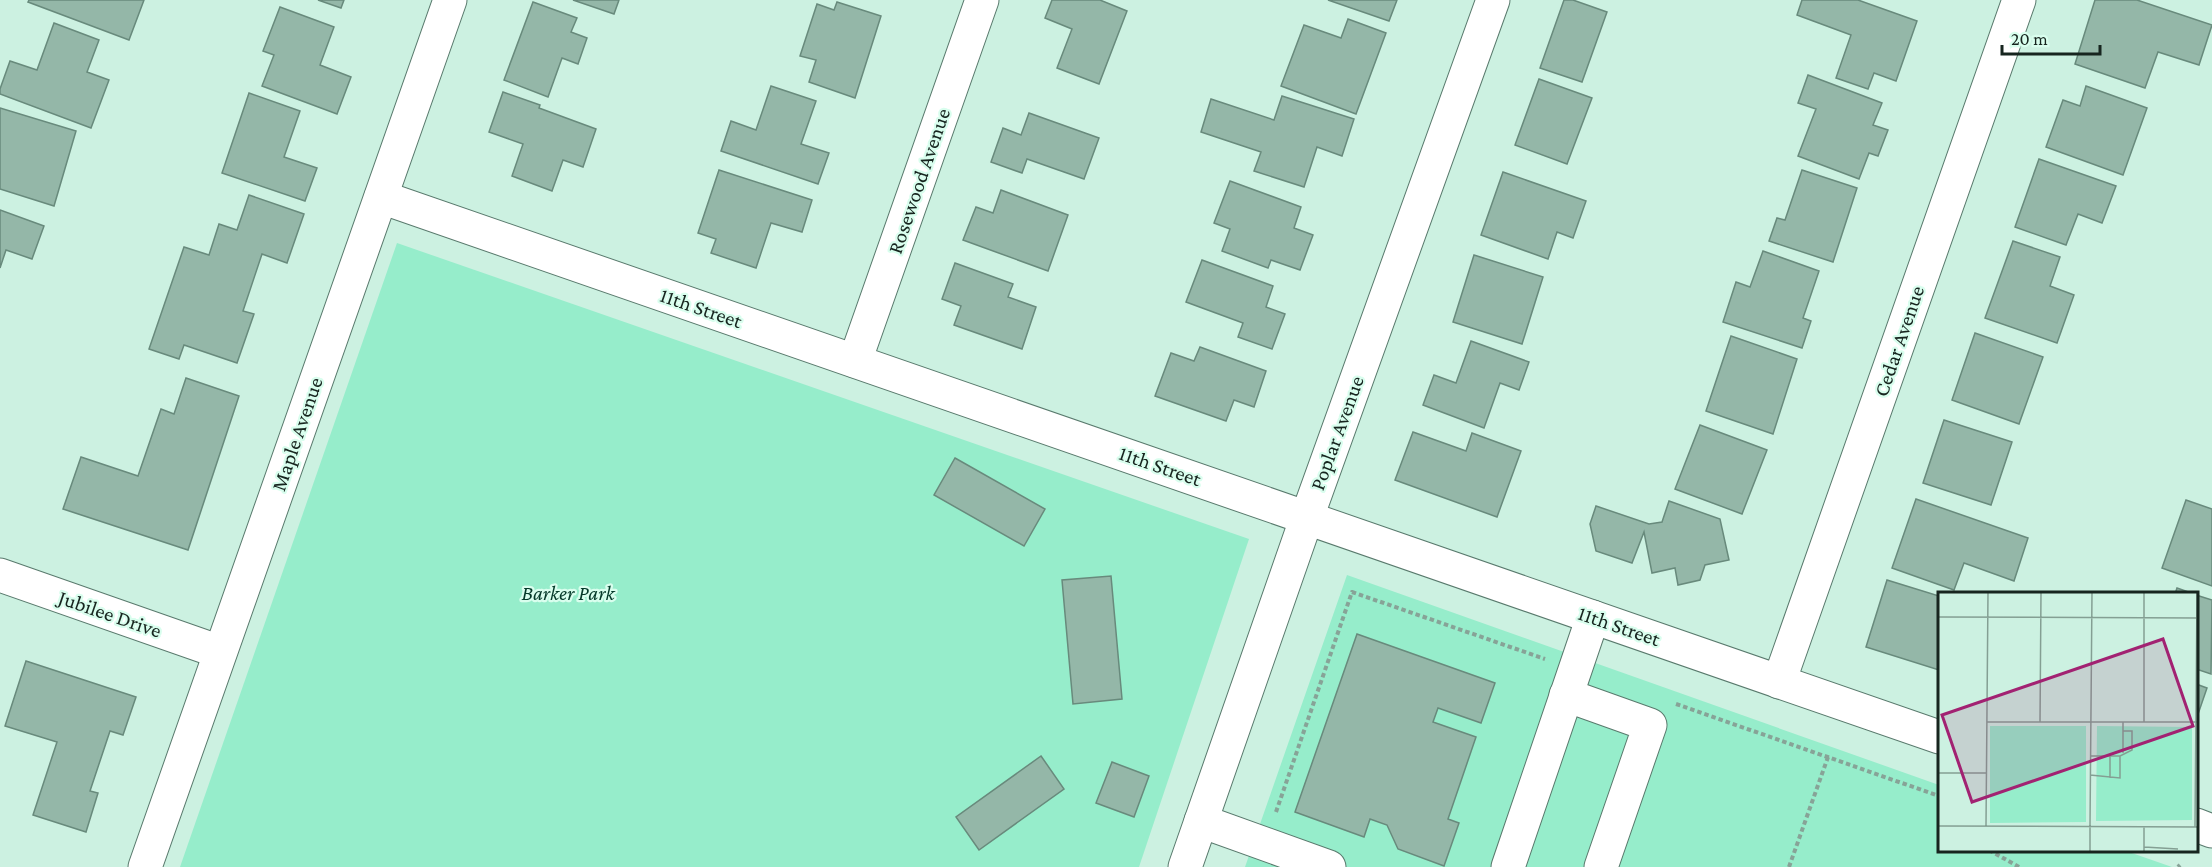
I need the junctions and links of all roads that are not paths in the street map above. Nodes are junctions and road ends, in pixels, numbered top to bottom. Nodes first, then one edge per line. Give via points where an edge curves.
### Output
1 (450, 0) edge
2 (982, 0) edge
3 (1493, 0) edge
4 (2019, 0) edge
5 (381, 197) junction
6 (855, 362) junction
7 (1307, 517) junction
8 (0, 575) edge
9 (1593, 617) junction
10 (220, 652) junction
11 (1779, 682) junction
12 (1566, 696) junction
13 (1938, 737) edge
14 (1201, 821) junction
15 (2197, 825) edge
16 (2212, 831) edge
17 (144, 867) edge
18 (1185, 867) edge
19 (1329, 867) edge
20 (1508, 867) edge
21 (1601, 867) edge

1 - 5 street, Maple Avenue
2 - 6 street, Rosewood Avenue
3 - 7 street, Poplar Avenue
4 - 11 street, Cedar Avenue
5 - 6 street, 11th Street
5 - 10 street, Maple Avenue
6 - 7 street, 11th Street
7 - 9 street, 11th Street
7 - 14 street, Poplar Avenue
8 - 10 street, Jubilee Drive
9 - 11 street, 11th Street
9 - 12 street
10 - 17 street, Maple Avenue
11 - 13 street, 11th Street
12 - 20 street
12 - 21 street via 1650,725
14 - 18 street, Poplar Avenue
14 - 19 street
15 - 16 street

